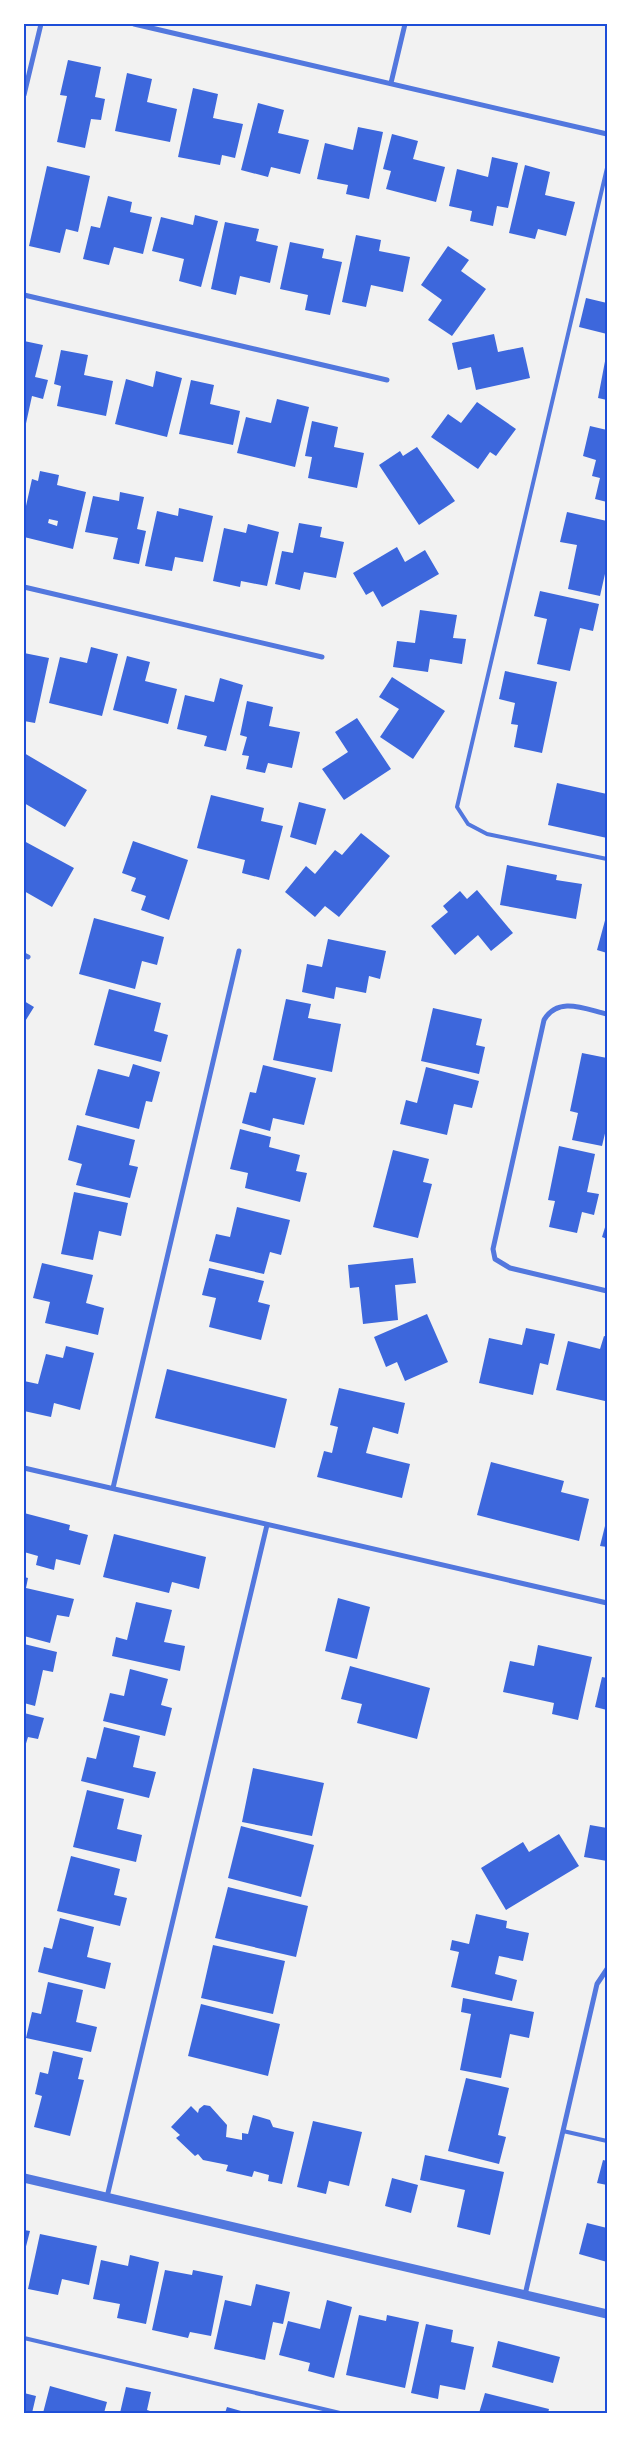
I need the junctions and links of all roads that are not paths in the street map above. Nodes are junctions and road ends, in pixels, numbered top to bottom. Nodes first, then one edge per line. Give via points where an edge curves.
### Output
1 (41, 24) edge
2 (134, 24) edge
3 (405, 24) edge
4 (391, 84) junction
5 (24, 95) edge
6 (607, 134) edge
7 (607, 168) edge
8 (24, 295) edge
9 (387, 380) dead end
10 (24, 587) edge
11 (322, 656) dead end
12 (607, 859) edge
13 (239, 951) dead end
14 (607, 1014) edge
15 (607, 1291) edge
16 (24, 1468) edge
17 (113, 1488) junction
18 (267, 1524) junction
19 (607, 1603) edge
20 (607, 1969) edge
21 (563, 2131) junction
22 (607, 2141) edge
23 (24, 2178) edge
24 (107, 2197) junction
25 (525, 2295) junction
26 (607, 2314) edge
27 (24, 2338) edge
28 (340, 2413) edge

1 - 5 street
2 - 4 street
3 - 4 street
4 - 6 street
7 - 12 lane via 457,807 468,824 487,834
8 - 9 street
10 - 11 street
13 - 17 street
14 - 15 street via 571,1006 555,1007 544,1020 494,1239 495,1259 510,1268
16 - 17 street
17 - 18 street
18 - 19 street
18 - 24 street
20 - 21 street via 597,1984
21 - 22 lane
21 - 25 street
23 - 24 street
24 - 25 street
25 - 26 street
27 - 28 lane

